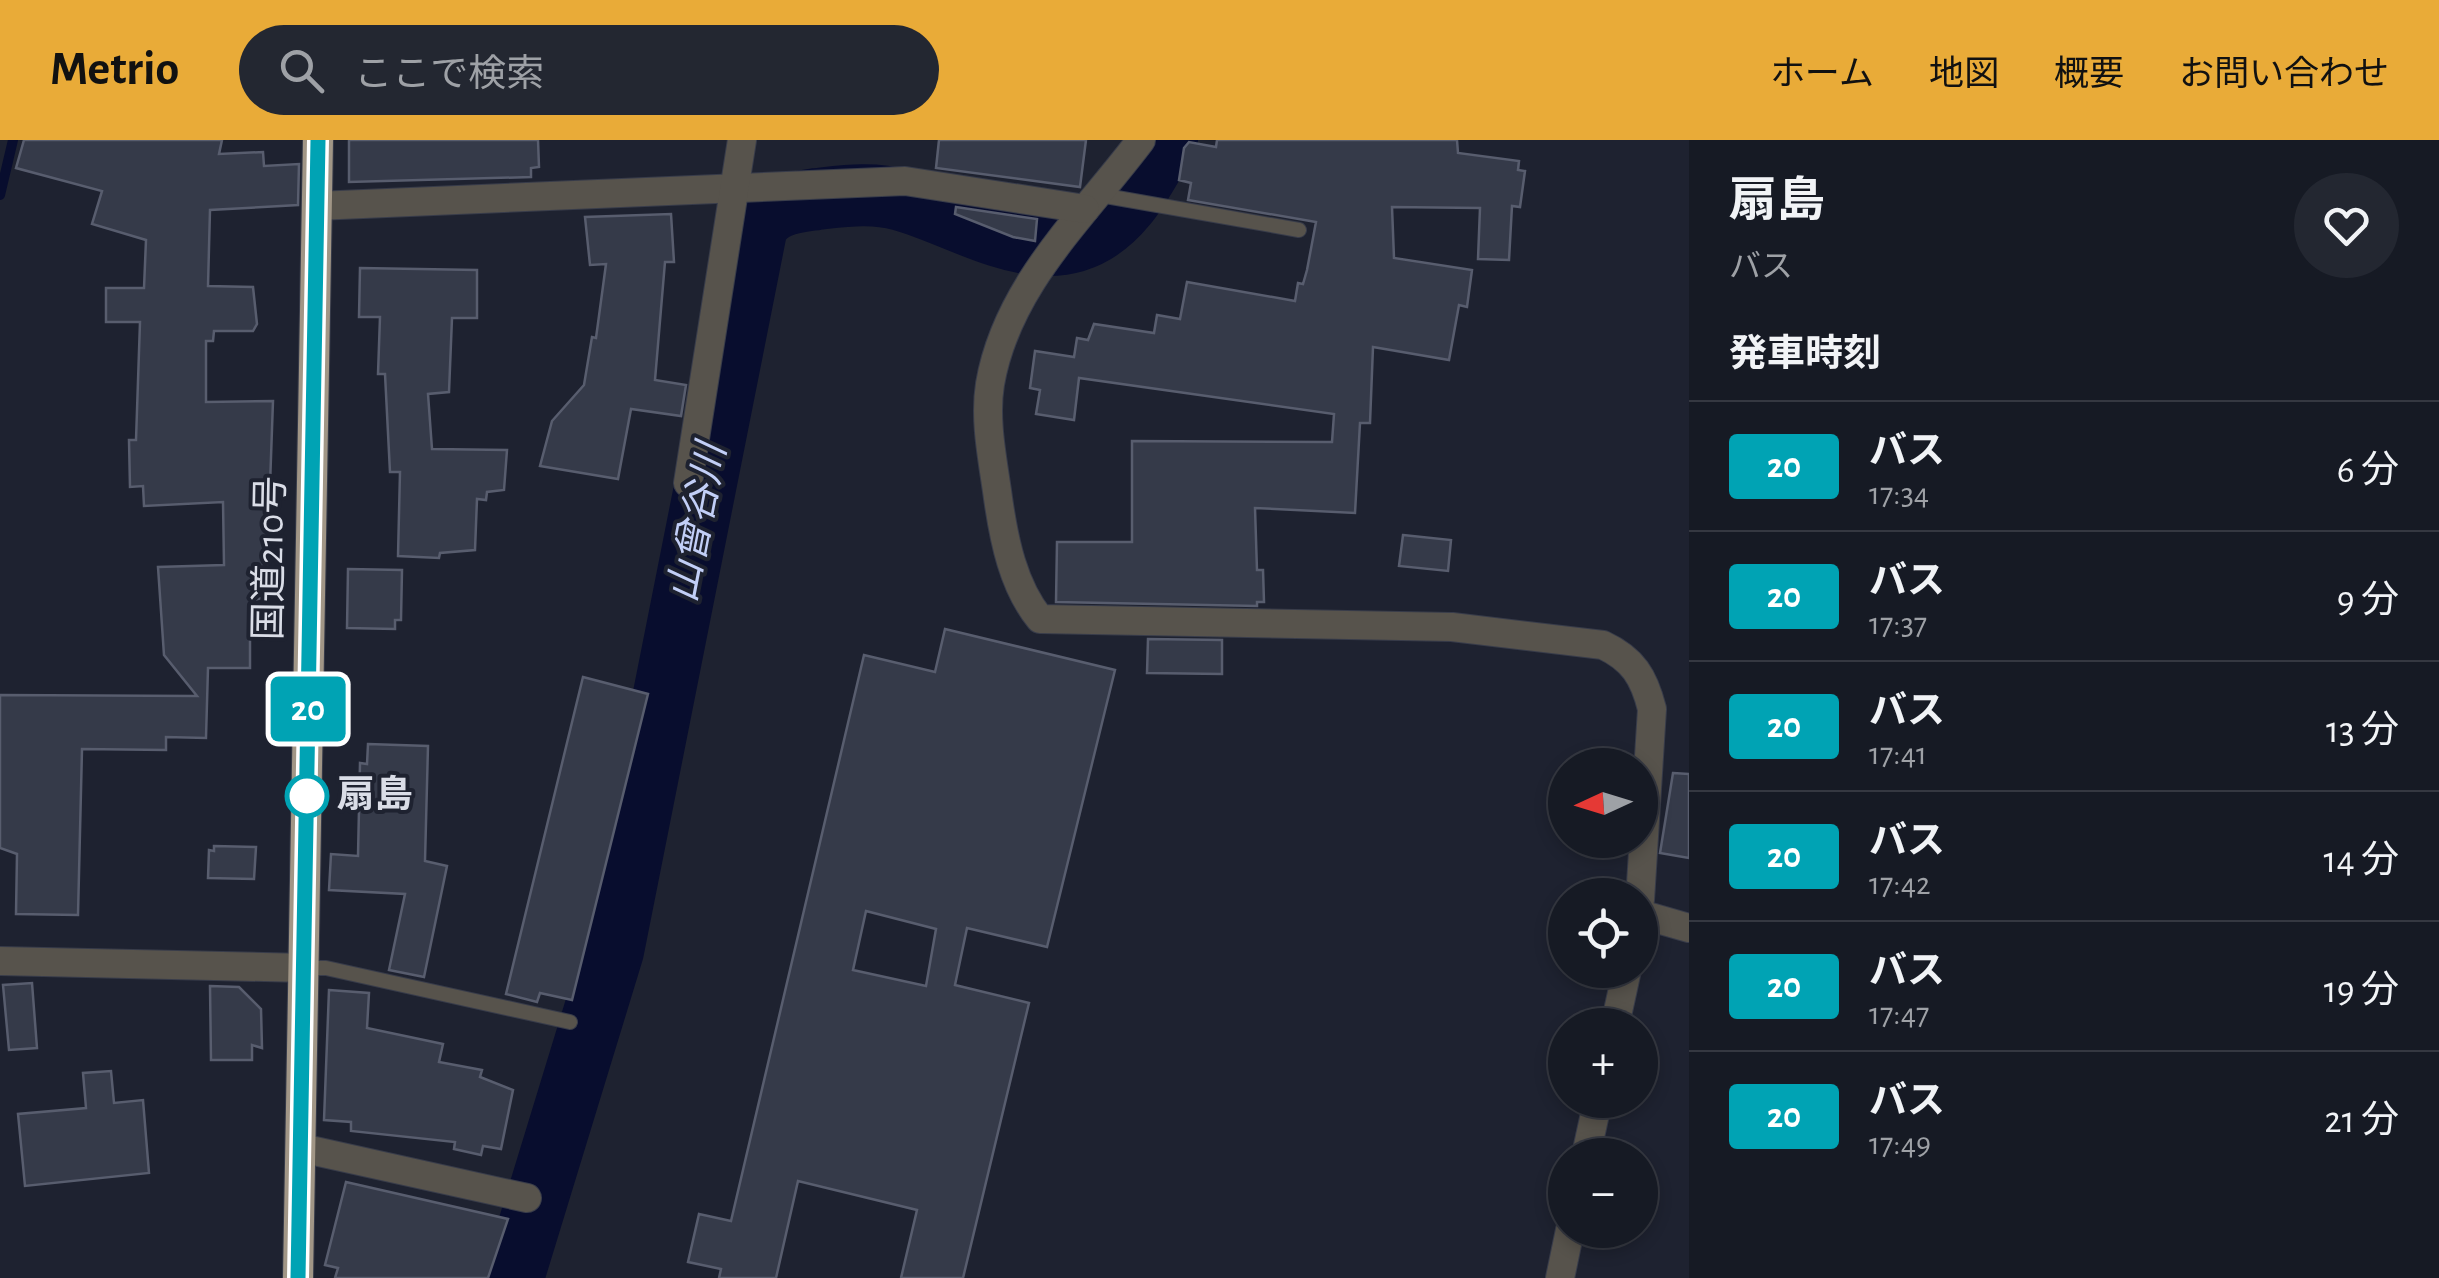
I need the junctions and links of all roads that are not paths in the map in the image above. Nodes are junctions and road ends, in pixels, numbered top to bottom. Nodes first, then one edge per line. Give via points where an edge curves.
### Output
1 (318, 140) edge
2 (742, 140) edge
3 (1141, 140) edge
4 (734, 190) junction
5 (1101, 201) junction
6 (316, 206) junction
7 (1299, 230) dead end
8 (688, 483) dead end
9 (1641, 878) edge
10 (1658, 919) edge
11 (1689, 928) edge
12 (0, 961) edge
13 (305, 968) junction
14 (570, 1022) dead end
15 (301, 1148) junction
16 (527, 1198) dead end
17 (1566, 1248) edge
18 (298, 1278) edge
19 (1560, 1278) edge

1 - 6 highway, 国道210号
2 - 4 street
3 - 5 street
4 - 5 street via 905,181
4 - 6 street
4 - 8 street
5 - 7 lane
5 - 9 street via 1055,243 1001,339 990,387 1000,515 1022,597 1040,619 1452,628 1603,646 1625,656 1645,680 1652,709
6 - 13 highway, 国道210号
10 - 11 street
12 - 13 street
13 - 14 lane
13 - 15 highway, 国道210号
15 - 16 street
15 - 18 highway, 国道210号
17 - 19 street

